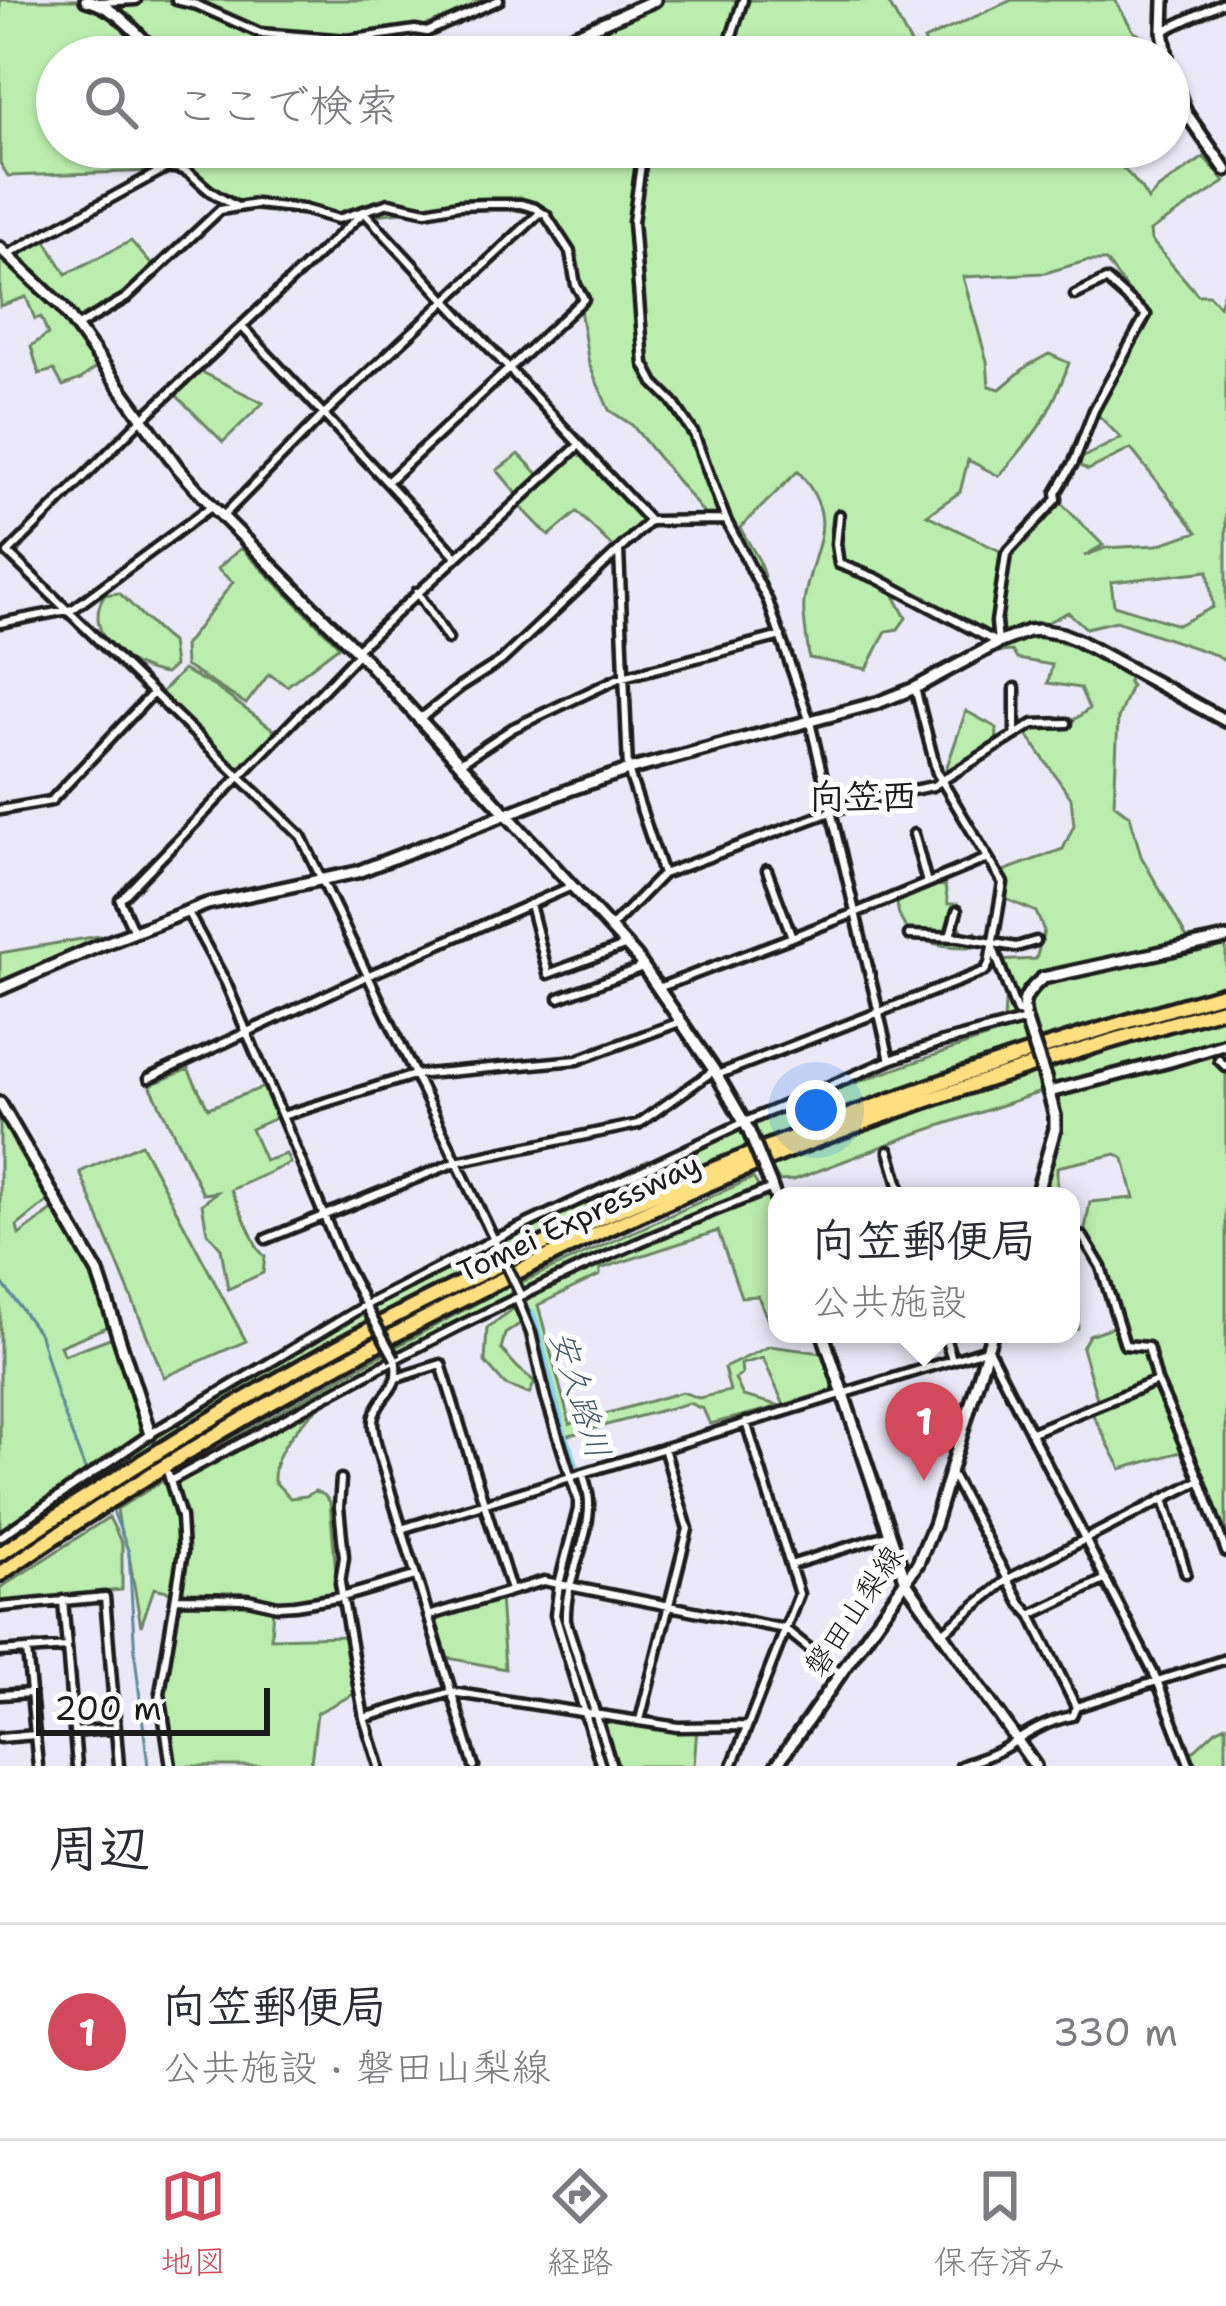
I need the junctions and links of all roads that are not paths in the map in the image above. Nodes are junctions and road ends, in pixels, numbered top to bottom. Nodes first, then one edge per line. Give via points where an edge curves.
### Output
1 (136, 0) edge
2 (176, 0) edge
3 (499, 0) edge
4 (655, 0) edge
5 (743, 0) edge
6 (1164, 0) edge
7 (91, 1) edge
8 (1226, 1) edge
9 (1163, 31) junction
10 (140, 36) edge
11 (298, 36) edge
12 (372, 36) edge
13 (572, 36) edge
14 (732, 36) edge
15 (1164, 36) edge
16 (1190, 118) edge
17 (642, 168) edge
18 (1226, 170) edge
19 (237, 207) junction
20 (364, 212) junction
21 (542, 212) junction
22 (4, 256) edge
23 (1075, 295) dead end
24 (446, 302) junction
25 (78, 326) junction
26 (242, 327) junction
27 (508, 370) junction
28 (324, 415) junction
29 (143, 418) junction
30 (579, 445) junction
31 (387, 482) junction
32 (212, 506) junction
33 (839, 515) dead end
34 (223, 516) junction
35 (726, 520) junction
36 (650, 521) junction
37 (619, 550) junction
38 (456, 556) junction
39 (417, 592) junction
40 (66, 610) junction
41 (0, 623) edge
42 (782, 636) junction
43 (448, 639) dead end
44 (998, 643) junction
45 (358, 651) junction
46 (624, 676) junction
47 (915, 688) junction
48 (1015, 688) dead end
49 (152, 694) junction
50 (419, 717) junction
51 (1226, 721) edge
52 (810, 722) junction
53 (1067, 723) dead end
54 (1015, 736) junction
55 (460, 763) junction
56 (628, 770) junction
57 (239, 777) junction
58 (942, 781) junction
59 (0, 810) edge
60 (831, 812) junction
61 (508, 814) junction
62 (914, 834) dead end
63 (988, 858) junction
64 (767, 870) dead end
65 (663, 874) junction
66 (321, 880) junction
67 (927, 884) junction
68 (572, 885) junction
69 (530, 904) junction
70 (187, 911) junction
71 (957, 911) dead end
72 (855, 913) junction
73 (611, 927) junction
74 (134, 932) junction
75 (910, 935) dead end
76 (950, 936) junction
77 (792, 937) junction
78 (1226, 938) edge
79 (1036, 941) dead end
80 (991, 944) junction
81 (626, 945) junction
82 (643, 967) junction
83 (367, 976) junction
84 (658, 988) junction
85 (0, 989) edge
86 (1226, 993) edge
87 (559, 998) dead end
88 (1226, 1008) edge
89 (879, 1013) junction
90 (1025, 1017) junction
91 (680, 1022) junction
92 (247, 1033) junction
93 (1226, 1043) edge
94 (890, 1060) junction
95 (1219, 1060) dead end
96 (1226, 1067) edge
97 (716, 1073) junction
98 (414, 1075) junction
99 (149, 1078) dead end
100 (1049, 1092) junction
101 (0, 1103) edge
102 (282, 1116) junction
103 (746, 1126) junction
104 (889, 1151) dead end
105 (456, 1162) junction
106 (771, 1186) edge
107 (768, 1187) edge
108 (899, 1187) edge
109 (1039, 1187) edge
110 (323, 1216) junction
111 (1080, 1236) edge
112 (266, 1239) dead end
113 (495, 1242) junction
114 (519, 1296) junction
115 (367, 1308) junction
116 (827, 1343) edge
117 (947, 1343) edge
118 (990, 1343) edge
119 (988, 1349) junction
120 (395, 1359) junction
121 (952, 1359) junction
122 (397, 1378) junction
123 (1157, 1381) junction
124 (842, 1392) junction
125 (746, 1422) junction
126 (1031, 1432) junction
127 (153, 1438) junction
128 (664, 1448) junction
129 (949, 1471) junction
130 (583, 1473) junction
131 (572, 1476) junction
132 (340, 1479) dead end
133 (1200, 1480) junction
134 (1163, 1499) junction
135 (484, 1503) junction
136 (401, 1528) junction
137 (890, 1534) junction
138 (0, 1538) edge
139 (1085, 1539) junction
140 (1226, 1552) edge
141 (0, 1554) edge
142 (790, 1564) junction
143 (1186, 1573) dead end
144 (0, 1574) edge
145 (416, 1576) junction
146 (1106, 1579) junction
147 (1008, 1580) junction
148 (906, 1582) junction
149 (559, 1584) junction
150 (571, 1586) junction
151 (511, 1590) junction
152 (342, 1597) junction
153 (176, 1598) junction
154 (63, 1600) junction
155 (670, 1606) junction
156 (0, 1607) edge
157 (1031, 1615) junction
158 (428, 1616) junction
159 (785, 1629) junction
160 (940, 1634) junction
161 (67, 1647) junction
162 (27, 1650) junction
163 (0, 1652) edge
164 (1226, 1659) edge
165 (841, 1674) junction
166 (1156, 1680) junction
167 (451, 1692) junction
168 (31, 1693) junction
169 (0, 1695) edge
170 (1076, 1708) junction
171 (584, 1712) junction
172 (595, 1712) junction
173 (364, 1718) junction
174 (640, 1720) junction
175 (746, 1726) junction
176 (116, 1728) junction
177 (74, 1732) junction
178 (35, 1735) junction
179 (0, 1738) edge
180 (1016, 1739) junction
181 (781, 1764) edge
182 (38, 1766) edge
183 (77, 1766) edge
184 (119, 1766) edge
185 (171, 1766) edge
186 (380, 1766) edge
187 (474, 1766) edge
188 (601, 1766) edge
189 (612, 1766) edge
190 (732, 1766) edge
191 (961, 1766) edge
192 (1035, 1766) edge
193 (1190, 1766) edge

1 - 7 street
2 - 11 street via 260,33
3 - 12 street via 427,32
4 - 13 street
5 - 14 street
6 - 9 street
7 - 10 street
8 - 9 street
9 - 15 street
16 - 18 street
17 - 35 street via 633,222 644,364 694,434
19 - 20 street via 268,203 338,219
19 - 22 street via 187,170 166,168
19 - 25 street via 220,210 126,298
20 - 21 street via 389,202 426,211 521,204
20 - 24 street
20 - 26 street
21 - 24 street
21 - 27 street via 570,252 584,299
22 - 25 street
23 - 44 street via 1106,280 1146,315 1057,499 1006,554
24 - 27 street
24 - 28 street
25 - 29 street
26 - 28 street
26 - 29 street
27 - 30 street
27 - 31 street
28 - 31 street
28 - 34 street
29 - 32 street
29 - 40 street via 8,553
30 - 36 street
30 - 38 street
31 - 38 street
32 - 34 street
32 - 40 street
33 - 44 street via 839,564
34 - 45 street
35 - 36 street
35 - 42 street
36 - 37 street
37 - 46 street
37 - 50 street via 501,661
38 - 39 street
39 - 43 street
39 - 45 street
40 - 41 street
40 - 49 street
42 - 46 street
42 - 52 street
44 - 47 street
44 - 51 street via 1028,631 1062,634
45 - 50 street
45 - 57 street
46 - 55 street via 513,728
46 - 56 street
47 - 52 street
47 - 58 street
48 - 54 street
49 - 57 street
49 - 59 street via 51,801
50 - 55 street
52 - 56 street
52 - 60 street
53 - 54 street via 1033,724
54 - 58 street
55 - 61 street
56 - 61 street
56 - 65 street
57 - 66 street via 301,836
57 - 74 street via 120,900
58 - 60 street
58 - 63 street
60 - 65 street
60 - 72 street
61 - 66 street
61 - 68 street
62 - 67 street
63 - 67 street
63 - 80 street via 1003,883
64 - 77 street
65 - 73 street
66 - 70 street
66 - 83 street
67 - 72 street
68 - 69 street
68 - 73 street
69 - 81 street via 548,974
69 - 83 street
70 - 74 street
70 - 92 street
71 - 76 street
72 - 77 street
72 - 89 street
73 - 81 street
74 - 85 street
75 - 76 street
76 - 80 street
77 - 84 street
78 - 90 street via 1043,977 1023,998
79 - 80 street
80 - 89 street via 985,971
80 - 90 street
81 - 82 street
82 - 84 street
82 - 87 street
83 - 92 street
83 - 98 street
84 - 91 street
86 - 141 highway, Tomei Expressway via 933,1083 581,1226 230,1408
88 - 144 highway, Tomei Expressway via 836,1133 586,1239 237,1420
89 - 94 street
89 - 97 street
90 - 94 street
90 - 100 street, bridge
91 - 97 street
91 - 98 street via 578,1060
92 - 99 street
92 - 102 street
93 - 100 street
94 - 103 street
95 - 96 street
97 - 103 street
97 - 105 street via 638,1124
98 - 102 street
98 - 105 street
100 - 109 street via 1055,1129
101 - 127 street via 98,1274
102 - 110 street
103 - 106 street, bridge
103 - 113 street
104 - 108 street
105 - 110 street
105 - 113 street
107 - 114 street
110 - 112 street
110 - 115 street
111 - 123 street via 1101,1267 1125,1345 1148,1347
113 - 114 street, bridge
113 - 115 street
114 - 120 street
114 - 131 street
115 - 120 street, bridge
115 - 127 street
116 - 124 street
117 - 121 street
118 - 119 street, 磐田山梨線
119 - 121 street
119 - 126 street
119 - 129 street, 磐田山梨線
120 - 122 street
120 - 153 street via 169,1478 183,1535
121 - 124 street
122 - 135 street via 441,1364
122 - 136 street via 374,1428
123 - 126 street
123 - 133 street
124 - 125 street
124 - 137 street
125 - 128 street
125 - 142 street
126 - 139 street
127 - 138 street
128 - 130 street
128 - 155 street via 688,1529
129 - 147 street
129 - 148 street, 磐田山梨線
130 - 131 street
130 - 150 street via 589,1512
131 - 135 street
131 - 149 street via 578,1510
132 - 152 street
133 - 134 street
133 - 140 street
134 - 139 street
134 - 143 street
135 - 136 street
135 - 151 street
136 - 145 street
137 - 142 street
137 - 148 street
139 - 146 street
139 - 147 street
142 - 159 street via 799,1594
145 - 152 street
145 - 158 street
146 - 157 street
146 - 166 street
147 - 157 street
147 - 160 street
148 - 160 street
148 - 165 street, 磐田山梨線
149 - 150 street
149 - 151 street
149 - 171 street via 556,1624
150 - 155 street
150 - 172 street via 566,1621
151 - 158 street
152 - 153 street via 278,1606
152 - 173 street
153 - 185 street via 160,1693
154 - 156 street
154 - 161 street
154 - 176 street via 105,1597
155 - 159 street
155 - 174 street
157 - 170 street
158 - 167 street
159 - 165 street
159 - 175 street
160 - 180 street
161 - 162 street
161 - 177 street
162 - 163 street
162 - 168 street
164 - 166 street
165 - 181 street, 磐田山梨線
166 - 170 street
166 - 193 street
167 - 171 street
167 - 173 street
167 - 187 street
168 - 169 street
168 - 178 street
170 - 180 street
171 - 172 street
171 - 188 street
172 - 174 street
172 - 189 street
173 - 186 street
174 - 175 street
175 - 190 street
176 - 177 street
176 - 184 street
177 - 183 street
178 - 179 street
178 - 182 street
180 - 191 street
180 - 192 street

